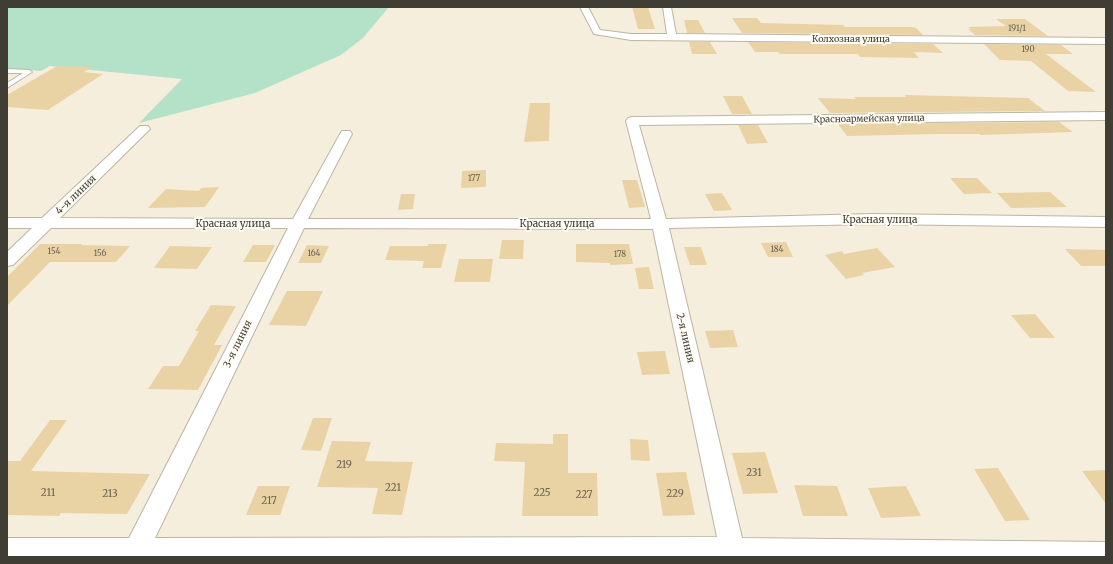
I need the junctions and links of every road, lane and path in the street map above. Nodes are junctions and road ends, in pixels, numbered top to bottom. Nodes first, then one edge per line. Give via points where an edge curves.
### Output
1 (584, 7) edge
2 (667, 7) edge
3 (672, 38) junction
4 (1106, 41) edge
5 (7, 71) edge
6 (7, 86) edge
7 (1106, 116) edge
8 (632, 121) joint
9 (144, 129) dead end
10 (346, 134) dead end
11 (1106, 222) edge
12 (7, 223) edge
13 (47, 223) junction
14 (298, 224) junction
15 (660, 224) junction
16 (7, 261) edge
17 (7, 551) edge
18 (135, 554) edge
19 (733, 554) edge
20 (1106, 555) edge

1 - 3 street, Колхозная улица via 597,32 631,37
2 - 3 street
3 - 4 street, Колхозная улица
5 - 6 lane via 29,72
7 - 8 street, Красноармейская улица
8 - 15 street, 2-я линия
9 - 13 street, 4-я линия
10 - 14 street, 3-я линия
11 - 15 street, Красная улица via 873,219
12 - 13 street, Красная улица
13 - 14 street, Красная улица
13 - 16 street, 4-я линия
14 - 15 street, Красная улица
14 - 18 street, 3-я линия
15 - 19 street, 2-я линия
17 - 18 street
18 - 19 street
19 - 20 street

